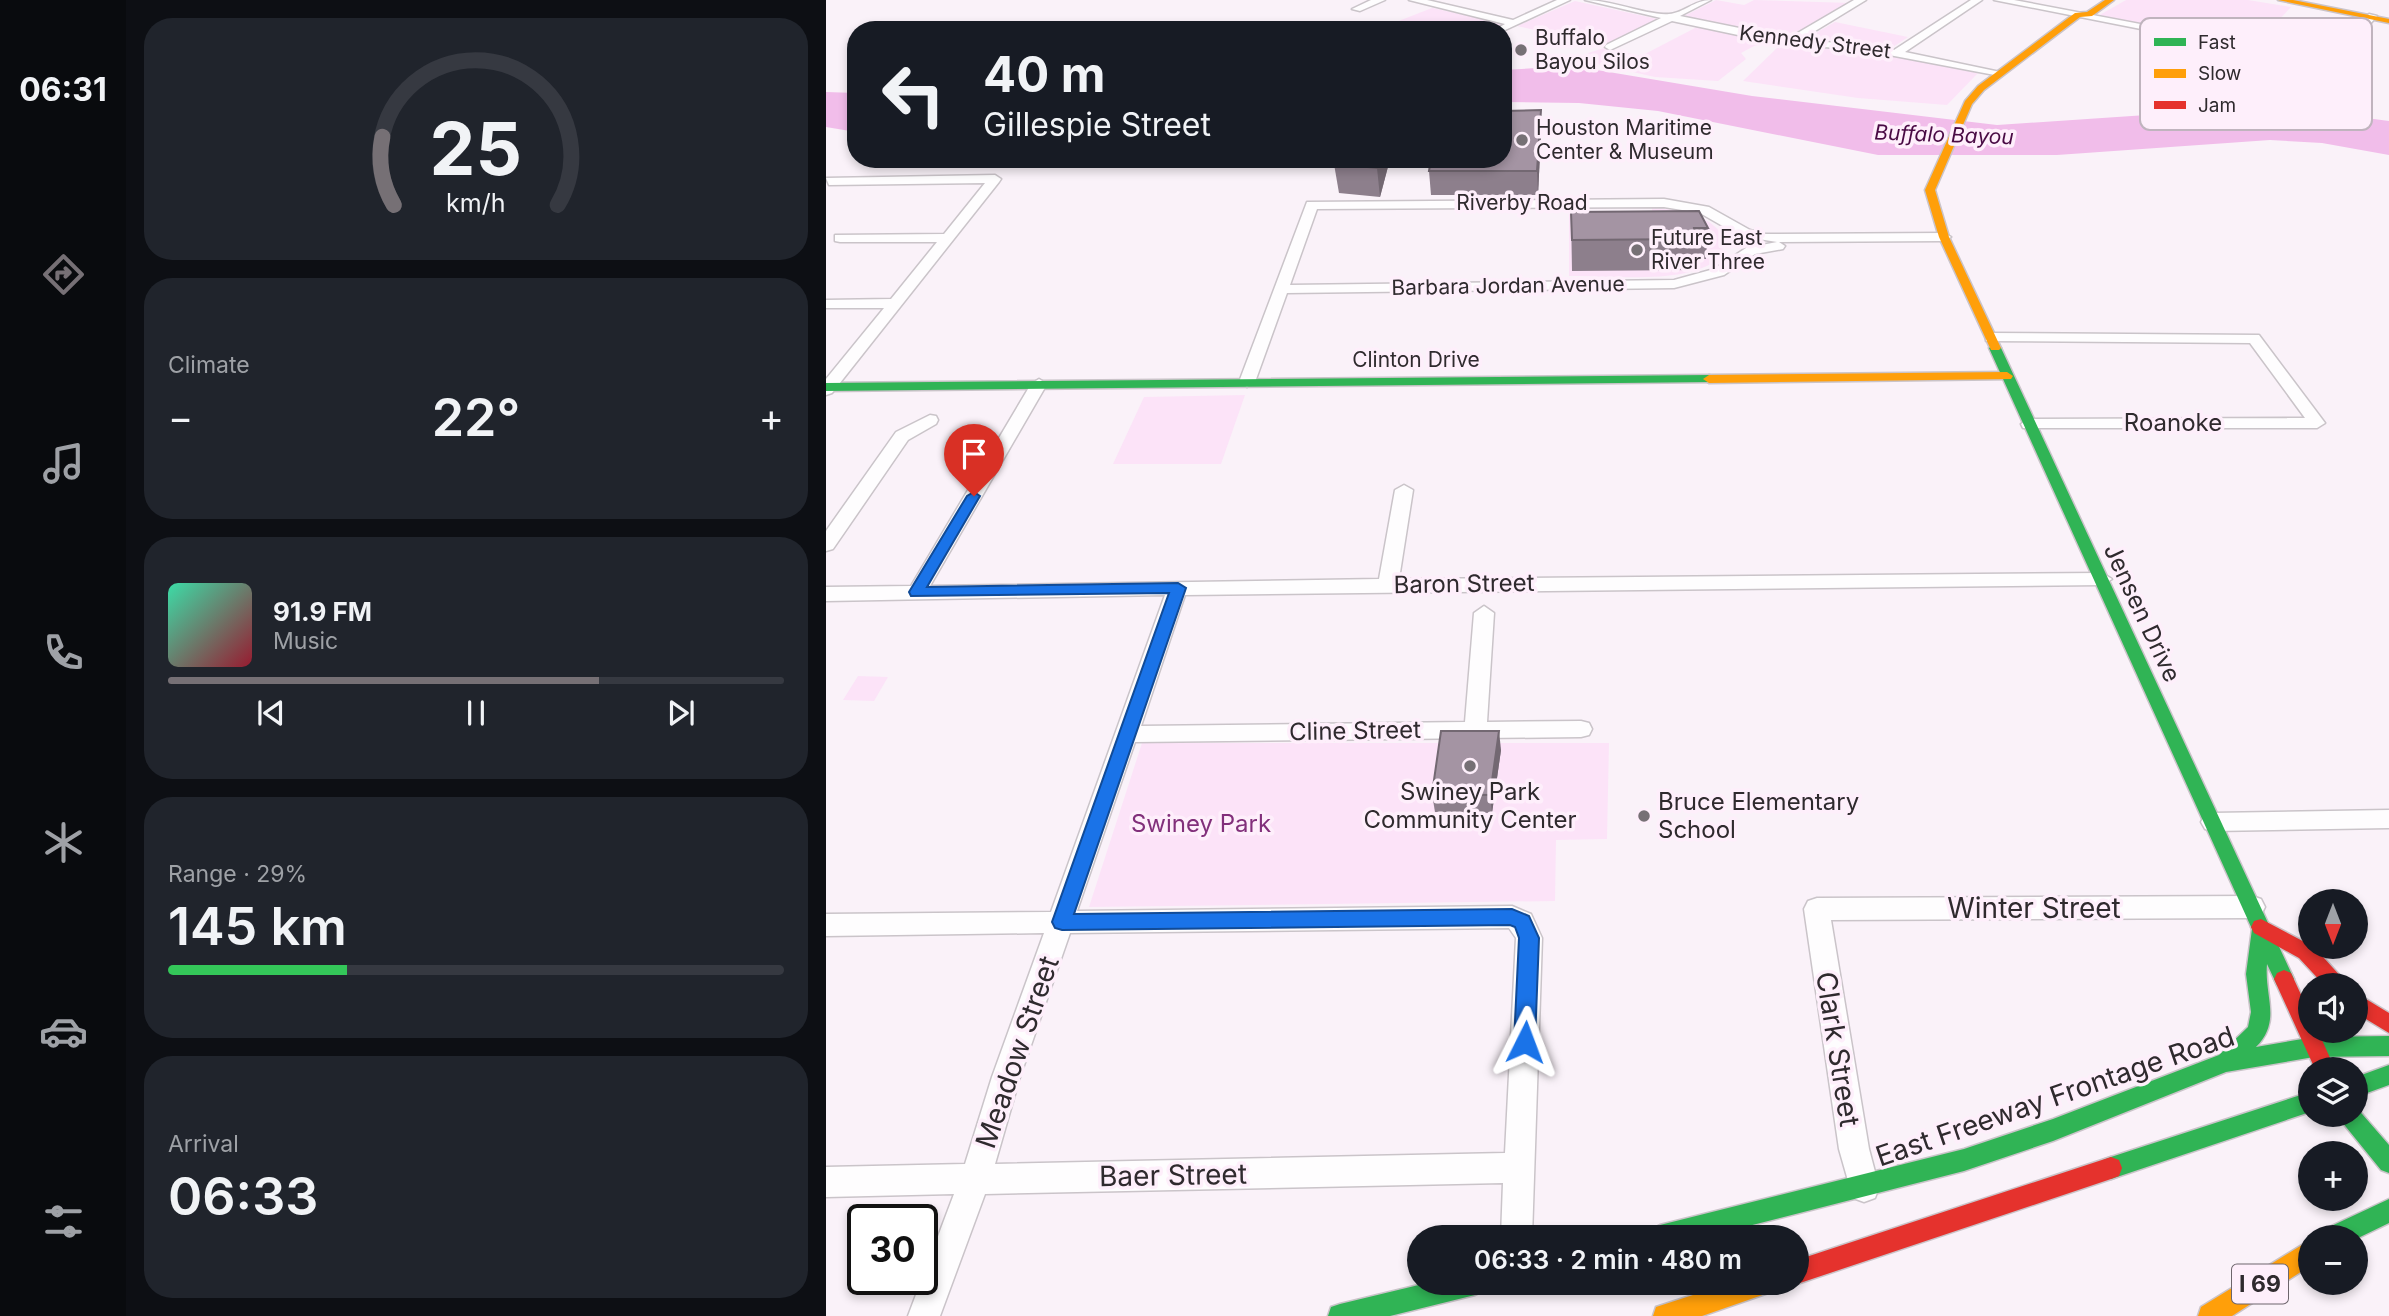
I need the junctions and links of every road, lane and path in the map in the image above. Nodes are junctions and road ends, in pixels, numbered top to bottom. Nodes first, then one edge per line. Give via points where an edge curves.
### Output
1 (1380, 0) edge
2 (1414, 0) edge
3 (1565, 0) edge
4 (1590, 0) edge
5 (1706, 0) edge
6 (1861, 0) edge
7 (1977, 0) edge
8 (1999, 0) edge
9 (2092, 0) edge
10 (2110, 0) edge
11 (2281, 0) edge
12 (1357, 9) dead end
13 (2078, 15) junction
14 (2372, 16) joint
15 (1671, 18) junction
16 (2389, 19) edge
17 (1506, 21) edge
18 (1512, 22) edge
19 (1515, 23) junction
20 (1512, 24) edge
21 (2140, 27) edge
22 (1789, 42) junction
23 (1610, 47) dead end
24 (1898, 52) junction
25 (2000, 73) junction
26 (829, 181) dead end
27 (947, 237) junction
28 (840, 238) dead end
29 (1946, 242) junction
30 (1281, 289) junction
31 (895, 303) junction
32 (826, 304) edge
33 (1991, 338) junction
34 (2007, 376) junction
35 (1247, 382) junction
36 (1039, 384) junction
37 (827, 388) edge
38 (930, 419) dead end
39 (2029, 424) junction
40 (1404, 490) dead end
41 (826, 545) edge
42 (2102, 579) junction
43 (1388, 585) junction
44 (1178, 588) junction
45 (917, 592) junction
46 (826, 594) edge
47 (1484, 613) dead end
48 (1581, 729) dead end
49 (1475, 730) junction
50 (1128, 734) junction
51 (2389, 819) edge
52 (2213, 822) junction
53 (1817, 909) joint
54 (2257, 917) junction
55 (1062, 922) junction
56 (826, 925) edge
57 (2325, 973) edge
58 (2368, 1010) edge
59 (2389, 1024) edge
60 (2389, 1046) edge
61 (2314, 1047) junction
62 (2319, 1057) edge
63 (2226, 1062) junction
64 (2389, 1073) edge
65 (2368, 1082) edge
66 (2298, 1106) edge
67 (2360, 1127) edge
68 (2389, 1162) edge
69 (1519, 1168) junction
70 (975, 1179) junction
71 (826, 1182) edge
72 (1864, 1187) junction
73 (2389, 1210) edge
74 (1517, 1225) edge
75 (1709, 1225) edge
76 (2358, 1225) edge
77 (2298, 1260) edge
78 (1809, 1268) edge
79 (1426, 1295) edge
80 (1729, 1295) edge
81 (923, 1316) edge
82 (1340, 1316) edge
83 (1665, 1316) edge
84 (2210, 1316) edge

1 - 12 street
2 - 17 street
3 - 19 street
4 - 15 street, Kennedy Street
5 - 15 street
6 - 22 street
7 - 24 street
8 - 13 street
9 - 13 main road via 2076,12
10 - 13 main road via 2089,14
11 - 14 main road
13 - 21 street
13 - 25 main road
14 - 16 main road
15 - 22 street, Kennedy Street
15 - 23 street
18 - 19 street
19 - 20 street
22 - 24 street, Kennedy Street
24 - 25 street, Kennedy Street
25 - 29 main road, Jensen Drive via 1968,103 1935,174 1930,190
26 - 27 street via 995,180
27 - 28 street
27 - 31 street
29 - 30 street, Barbara Jordan Avenue via 1775,247 1751,251 1702,279 1667,285
29 - 30 street, Riverby Road via 1771,239 1747,234 1695,208 1657,202 1312,205
29 - 33 main road, Jensen Drive
30 - 35 street
31 - 32 street
31 - 37 street
33 - 34 main road, Jensen Drive
33 - 39 street, Roanoke via 2254,338 2317,423
34 - 35 main road, Clinton Drive
34 - 39 main road, Jensen Drive
35 - 36 main road, Clinton Drive
36 - 37 main road, Clinton Drive
36 - 45 street
38 - 41 street via 902,436
39 - 42 main road, Jensen Drive
40 - 43 street
42 - 43 street, Baron Street
42 - 52 main road, Jensen Drive
43 - 44 street, Baron Street
44 - 45 street, Baron Street
44 - 50 street, Meadow Street
45 - 46 street, Baron Street
47 - 49 street
48 - 49 street, Cline Street
49 - 50 street, Cline Street
50 - 55 street, Meadow Street
51 - 52 street
52 - 54 main road, Jensen Drive
53 - 54 street, Winter Street
53 - 72 street, Clark Street via 1854,1149
54 - 57 main road via 2306,952
54 - 61 main road, Jensen Drive
54 - 63 main road via 2258,1031
55 - 56 street
55 - 69 street via 1500,915 1522,922 1529,938
55 - 70 street, Meadow Street
58 - 59 main road
60 - 61 main road, East Freeway Frontage Road
61 - 62 main road, Jensen Drive
61 - 63 main road, East Freeway Frontage Road
63 - 72 main road, East Freeway Frontage Road via 2053,1130
64 - 65 main road
66 - 78 main road
67 - 68 main road
69 - 70 street, Baer Street
69 - 74 street
70 - 71 street, Baer Street
70 - 81 street, Meadow Street
72 - 75 main road, East Freeway Frontage Road
73 - 76 main road
77 - 84 main road, I 69
79 - 82 main road
80 - 83 main road

